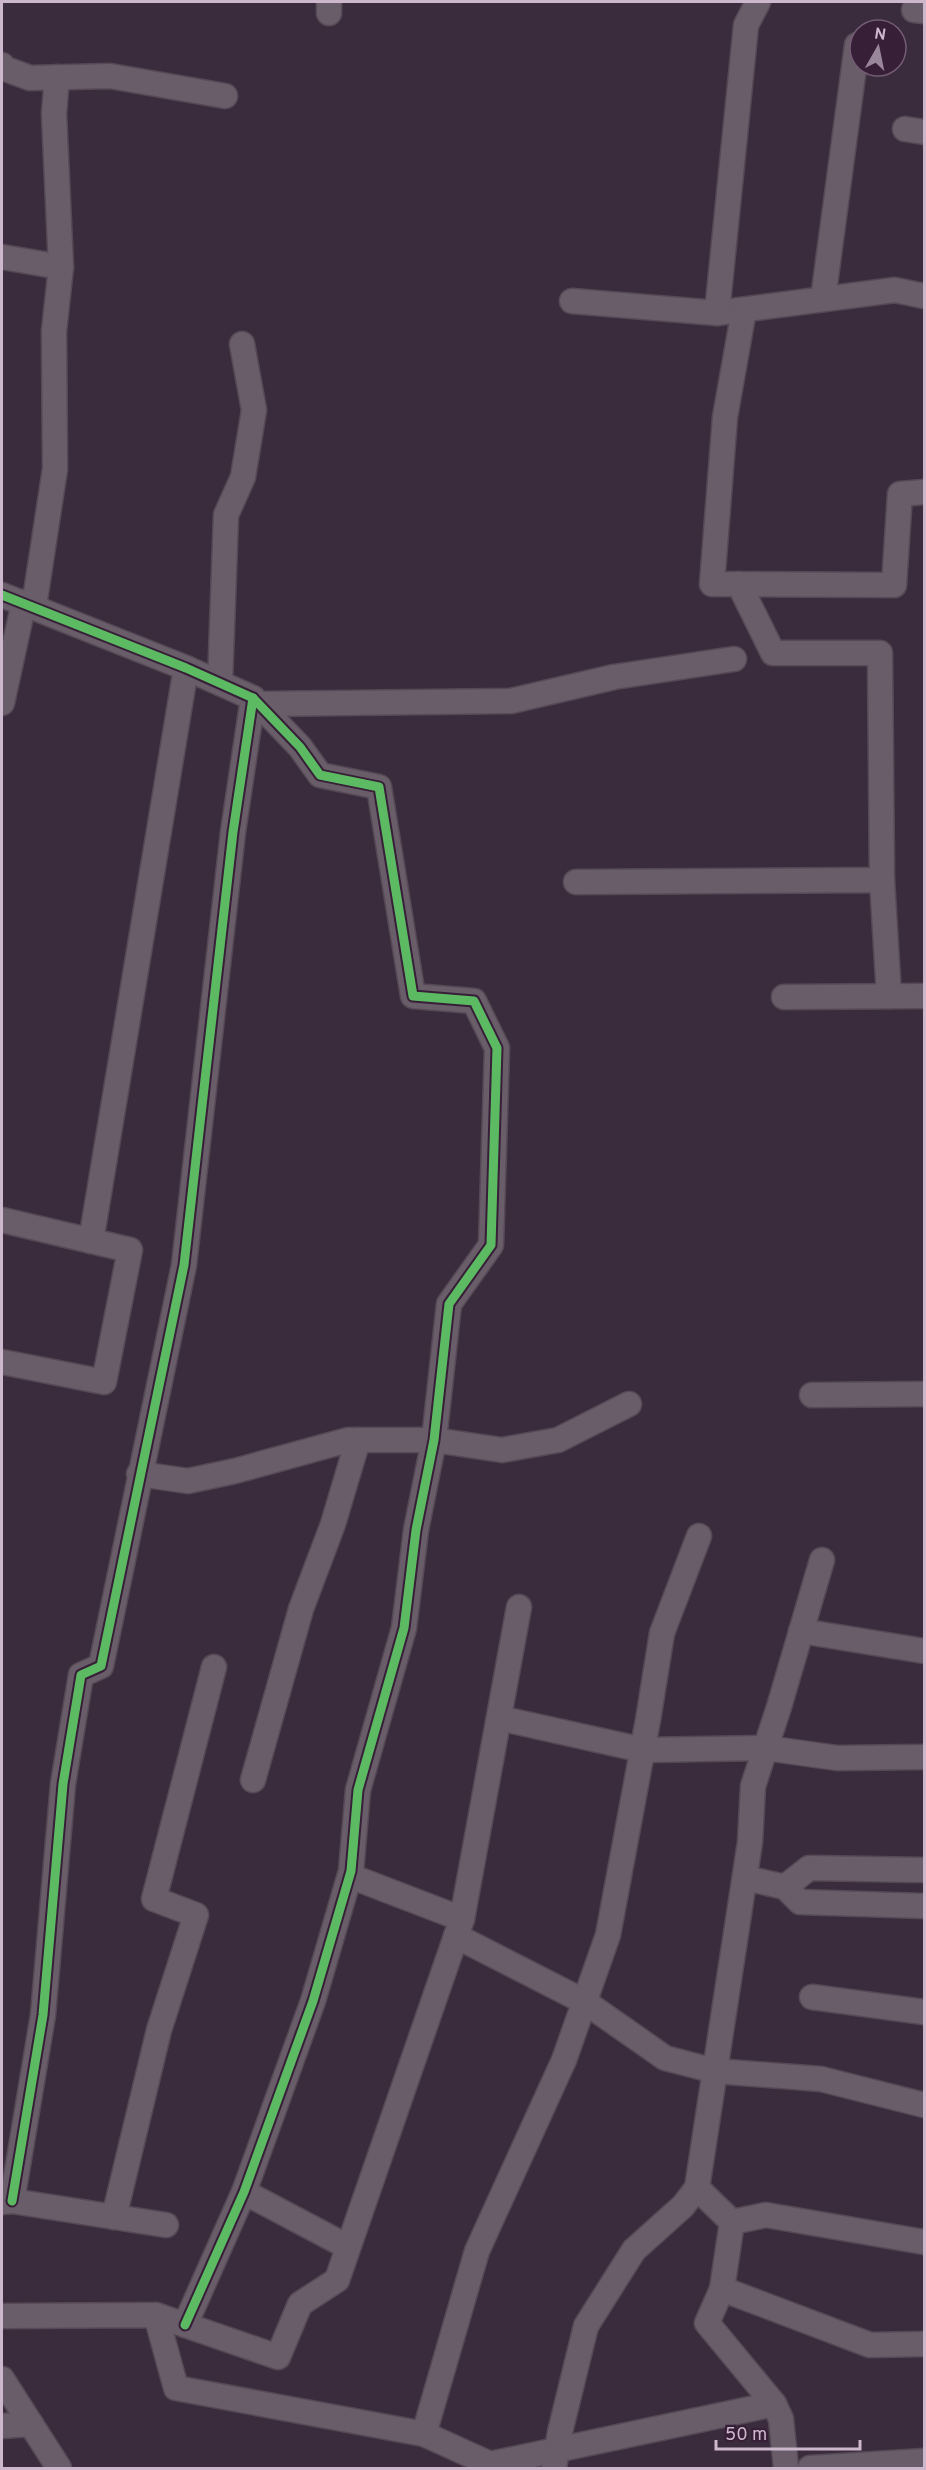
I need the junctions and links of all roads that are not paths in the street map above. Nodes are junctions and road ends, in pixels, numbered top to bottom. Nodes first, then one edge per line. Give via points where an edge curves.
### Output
1 (758, 2) edge
2 (2, 65) edge
3 (57, 77) junction
4 (853, 78) edge
5 (225, 96) dead end
6 (2, 257) edge
7 (61, 267) junction
8 (924, 296) edge
9 (823, 299) junction
10 (572, 301) dead end
11 (744, 310) junction
12 (717, 313) junction
13 (242, 344) dead end
14 (924, 492) edge
15 (739, 584) junction
16 (20, 601) edge
17 (734, 659) dead end
18 (186, 668) junction
19 (220, 683) junction
20 (256, 701) junction
21 (2, 703) edge
22 (882, 880) junction
23 (576, 882) dead end
24 (889, 996) junction
25 (924, 996) edge
26 (784, 997) dead end
27 (2, 1220) edge
28 (91, 1241) junction
29 (2, 1362) edge
30 (924, 1394) edge
31 (812, 1395) dead end
32 (629, 1404) dead end
33 (358, 1440) junction
34 (434, 1440) junction
35 (139, 1474) junction
36 (699, 1536) dead end
37 (822, 1560) dead end
38 (519, 1606) dead end
39 (801, 1631) junction
40 (924, 1651) edge
41 (214, 1667) dead end
42 (499, 1718) junction
43 (766, 1748) junction
44 (643, 1750) junction
45 (924, 1758) edge
46 (253, 1780) dead end
47 (924, 1870) edge
48 (350, 1876) junction
49 (745, 1878) junction
50 (786, 1887) junction
51 (924, 1906) edge
52 (459, 1927) junction
53 (812, 1997) dead end
54 (585, 2002) junction
55 (924, 2012) edge
56 (715, 2071) junction
57 (924, 2105) edge
58 (697, 2188) junction
59 (244, 2192) junction
60 (7, 2202) edge
61 (114, 2217) junction
62 (732, 2222) junction
63 (166, 2225) dead end
64 (924, 2242) edge
65 (348, 2247) junction
66 (722, 2289) junction
67 (156, 2314) junction
68 (2, 2316) edge
69 (185, 2325) junction
70 (924, 2344) edge
71 (2, 2379) edge
72 (774, 2404) junction
73 (31, 2424) junction
74 (2, 2426) edge
75 (424, 2434) junction
76 (556, 2459) edge
77 (924, 2461) edge
78 (59, 2469) edge
79 (786, 2469) edge
80 (810, 2469) edge

1 - 12 street via 746,25
2 - 3 street via 3,69 30,78
3 - 5 street via 110,76
3 - 7 street via 54,114
4 - 9 street
6 - 7 street
7 - 16 street via 54,331 56,469
8 - 9 street via 895,290
9 - 11 street
10 - 12 street
11 - 12 street
11 - 15 street via 725,417 712,584
13 - 19 street via 254,410 243,477 226,515
14 - 15 street via 900,494 894,585
15 - 22 street via 772,653 880,653
16 - 18 street
16 - 21 street
17 - 20 street via 614,677 511,701
18 - 19 street
18 - 28 street
19 - 20 street
20 - 34 street via 300,747 320,775 380,787 413,996 474,1000 497,1048 491,1245 449,1304
20 - 35 street via 233,832 184,1265
22 - 23 street
22 - 24 street
24 - 25 street
24 - 26 street
27 - 28 street
28 - 29 street via 130,1250 104,1382
30 - 31 street
32 - 34 street via 558,1440 502,1450
33 - 34 street
33 - 35 street via 188,1481
33 - 46 street via 333,1524 301,1609
34 - 48 street via 416,1530 404,1628 358,1790
35 - 60 street via 101,1666 81,1675 79,1686 63,1784 43,2015
36 - 44 street via 662,1633
37 - 39 street
38 - 42 street
39 - 40 street
39 - 43 street
41 - 61 street via 154,1899 196,1915 159,2030
42 - 44 street
42 - 52 street
43 - 44 street
43 - 45 street via 837,1758
43 - 49 street via 753,1786
44 - 54 street via 608,1935
47 - 50 street via 808,1868
48 - 52 street
48 - 59 street via 314,2001
49 - 50 street
49 - 56 street
50 - 51 street via 800,1902
52 - 54 street
52 - 65 street
53 - 55 street
54 - 56 street via 665,2058
54 - 75 street via 564,2060 477,2251
56 - 57 street via 820,2079
56 - 58 street
58 - 62 street
58 - 76 street via 683,2206 634,2250 586,2326
59 - 65 street
59 - 69 street
60 - 61 street
61 - 63 street
62 - 64 street via 766,2215
62 - 66 street
65 - 69 street via 337,2280 300,2304 278,2357
66 - 70 street via 870,2345
66 - 72 street via 707,2323
67 - 68 street
67 - 69 street
67 - 75 street via 176,2388
71 - 73 street
72 - 76 street
72 - 79 street via 781,2419
73 - 74 street
73 - 78 street
75 - 76 street via 490,2463
77 - 80 street

